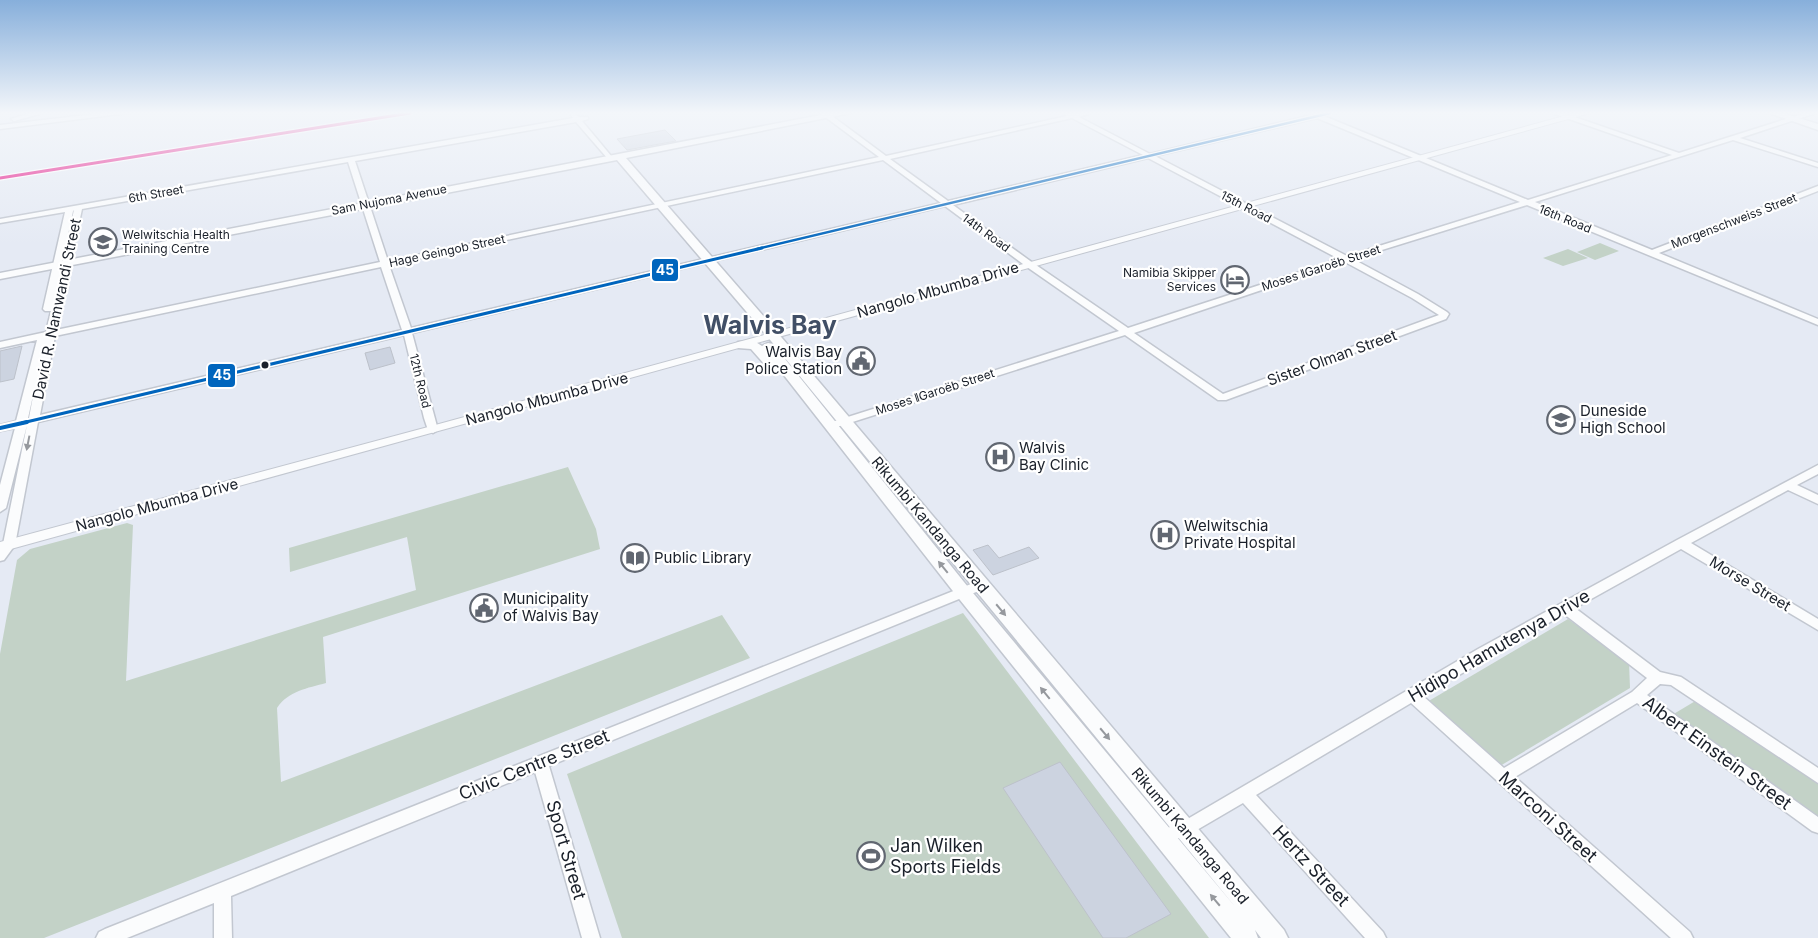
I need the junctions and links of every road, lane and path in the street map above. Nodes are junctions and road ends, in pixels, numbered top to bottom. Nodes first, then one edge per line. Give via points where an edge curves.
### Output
1 (368, 157) edge
2 (615, 157) joint
3 (883, 157) joint
4 (1150, 157) joint
5 (1417, 157) joint
6 (1673, 157) edge
7 (1792, 157) edge
8 (351, 160) junction
9 (1818, 165) edge
10 (1818, 189) edge
11 (1525, 202) junction
12 (364, 205) junction
13 (656, 205) junction
14 (948, 205) junction
15 (1241, 205) junction
16 (74, 208) junction
17 (0, 220) edge
18 (1650, 254) junction
19 (1346, 259) junction
20 (385, 262) junction
21 (708, 262) junction
22 (61, 263) junction
23 (1028, 263) junction
24 (0, 274) edge
25 (1818, 322) edge
26 (1126, 332) junction
27 (408, 333) junction
28 (47, 334) junction
29 (765, 335) junction
30 (0, 342) edge
31 (742, 345) junction
32 (0, 346) edge
33 (786, 370) junction
34 (27, 424) junction
35 (837, 424) junction
36 (432, 427) junction
37 (0, 428) edge
38 (0, 432) edge
39 (1818, 470) edge
40 (1790, 486) junction
41 (1818, 500) edge
42 (0, 508) edge
43 (5, 541) edge
44 (1681, 543) junction
45 (0, 557) edge
46 (981, 585) junction
47 (962, 591) junction
48 (1566, 608) junction
49 (1818, 625) edge
50 (1657, 678) junction
51 (1412, 695) junction
52 (1637, 696) junction
53 (540, 763) junction
54 (1818, 776) edge
55 (1502, 777) junction
56 (1244, 793) junction
57 (1818, 826) edge
58 (1184, 828) junction
59 (1162, 837) junction
60 (222, 891) junction
61 (105, 938) edge
62 (223, 938) edge
63 (591, 938) edge
64 (1246, 938) edge
65 (1276, 938) edge
66 (1377, 938) edge
67 (1684, 938) edge

1 - 8 street, 6th Street
2 - 12 main road, Sam Nujoma Avenue
2 - 13 main road, Rikumbi Kandanga Road
3 - 13 street, Hage Geingob Street
3 - 14 street, 14th Road
4 - 14 street
4 - 15 street, 15th Road
5 - 11 street, 16th Road
5 - 15 street, Nangolo Mbumba Drive
6 - 11 street, Moses ǁGaroëb Street
7 - 9 street
8 - 12 street, 12th Road
8 - 16 street, 6th Street
10 - 18 street, Morgenschweiss Street
11 - 18 street, 16th Road
11 - 19 street, Moses ǁGaroëb Street
12 - 20 street, 12th Road
12 - 22 main road, Sam Nujoma Avenue
13 - 20 street, Hage Geingob Street
13 - 21 main road, Rikumbi Kandanga Road
14 - 21 street
14 - 23 street, 14th Road
15 - 19 street, 15th Road
15 - 23 street, Nangolo Mbumba Drive
16 - 17 street, 6th Street
16 - 22 street, David R. Namwandi Street
18 - 25 street, 16th Road
19 - 26 street, Moses ǁGaroëb Street
19 - 26 street, Sister Olman Street via 1439,309 1443,317 1222,398
20 - 27 street, 12th Road
20 - 28 street, Hage Geingob Street
21 - 27 street
21 - 29 main road, Rikumbi Kandanga Road
22 - 24 main road, Sam Nujoma Avenue
22 - 28 street, David R. Namwandi Street
23 - 26 street, 14th Road
23 - 29 street, Nangolo Mbumba Drive
26 - 35 street, Moses ǁGaroëb Street
27 - 34 street
27 - 36 street, 12th Road
28 - 30 street, Hage Geingob Street
28 - 32 street, Hage Geingob Street
28 - 34 street, David R. Namwandi Street
29 - 31 street, Nangolo Mbumba Drive
29 - 33 main road, Rikumbi Kandanga Road
29 - 35 main road, Rikumbi Kandanga Road
29 - 36 street, Nangolo Mbumba Drive
31 - 33 main road via 754,345 773,365
31 - 36 street, Nangolo Mbumba Drive
33 - 35 main road, Rikumbi Kandanga Road
34 - 37 street
34 - 38 street
34 - 42 street, David R. Namwandi Street
34 -> 43 street, David R. Namwandi Street
35 - 46 main road, Rikumbi Kandanga Road
47 -> 35 main road, Rikumbi Kandanga Road
36 - 43 street, Nangolo Mbumba Drive
39 - 40 street, Hidipo Hamutenya Drive
40 - 41 street
40 - 44 street, Hidipo Hamutenya Drive
43 - 45 street, David R. Namwandi Street
44 - 48 street, Hidipo Hamutenya Drive
44 - 49 street, Morse Street
46 - 47 street, Civic Centre Street
46 -> 58 main road, Rikumbi Kandanga Road
47 - 53 street, Civic Centre Street
59 -> 47 main road, Rikumbi Kandanga Road
48 - 50 street, Albert Einstein Street
48 - 51 street, Hidipo Hamutenya Drive
50 - 52 street, Albert Einstein Street
50 - 54 street, Albert Einstein Street via 1676,681
51 - 55 street, Marconi Street
51 - 56 street, Hidipo Hamutenya Drive
52 - 55 street
52 - 57 street, Albert Einstein Street
53 - 60 street, Civic Centre Street
53 - 63 street, Sport Street
55 - 67 street, Marconi Street
56 - 58 street, Hidipo Hamutenya Drive
56 - 66 street, Hertz Street
58 - 59 street, Hidipo Hamutenya Drive
58 - 65 main road, Rikumbi Kandanga Road
64 -> 59 main road, Rikumbi Kandanga Road
60 - 61 street, Civic Centre Street
60 - 62 street

